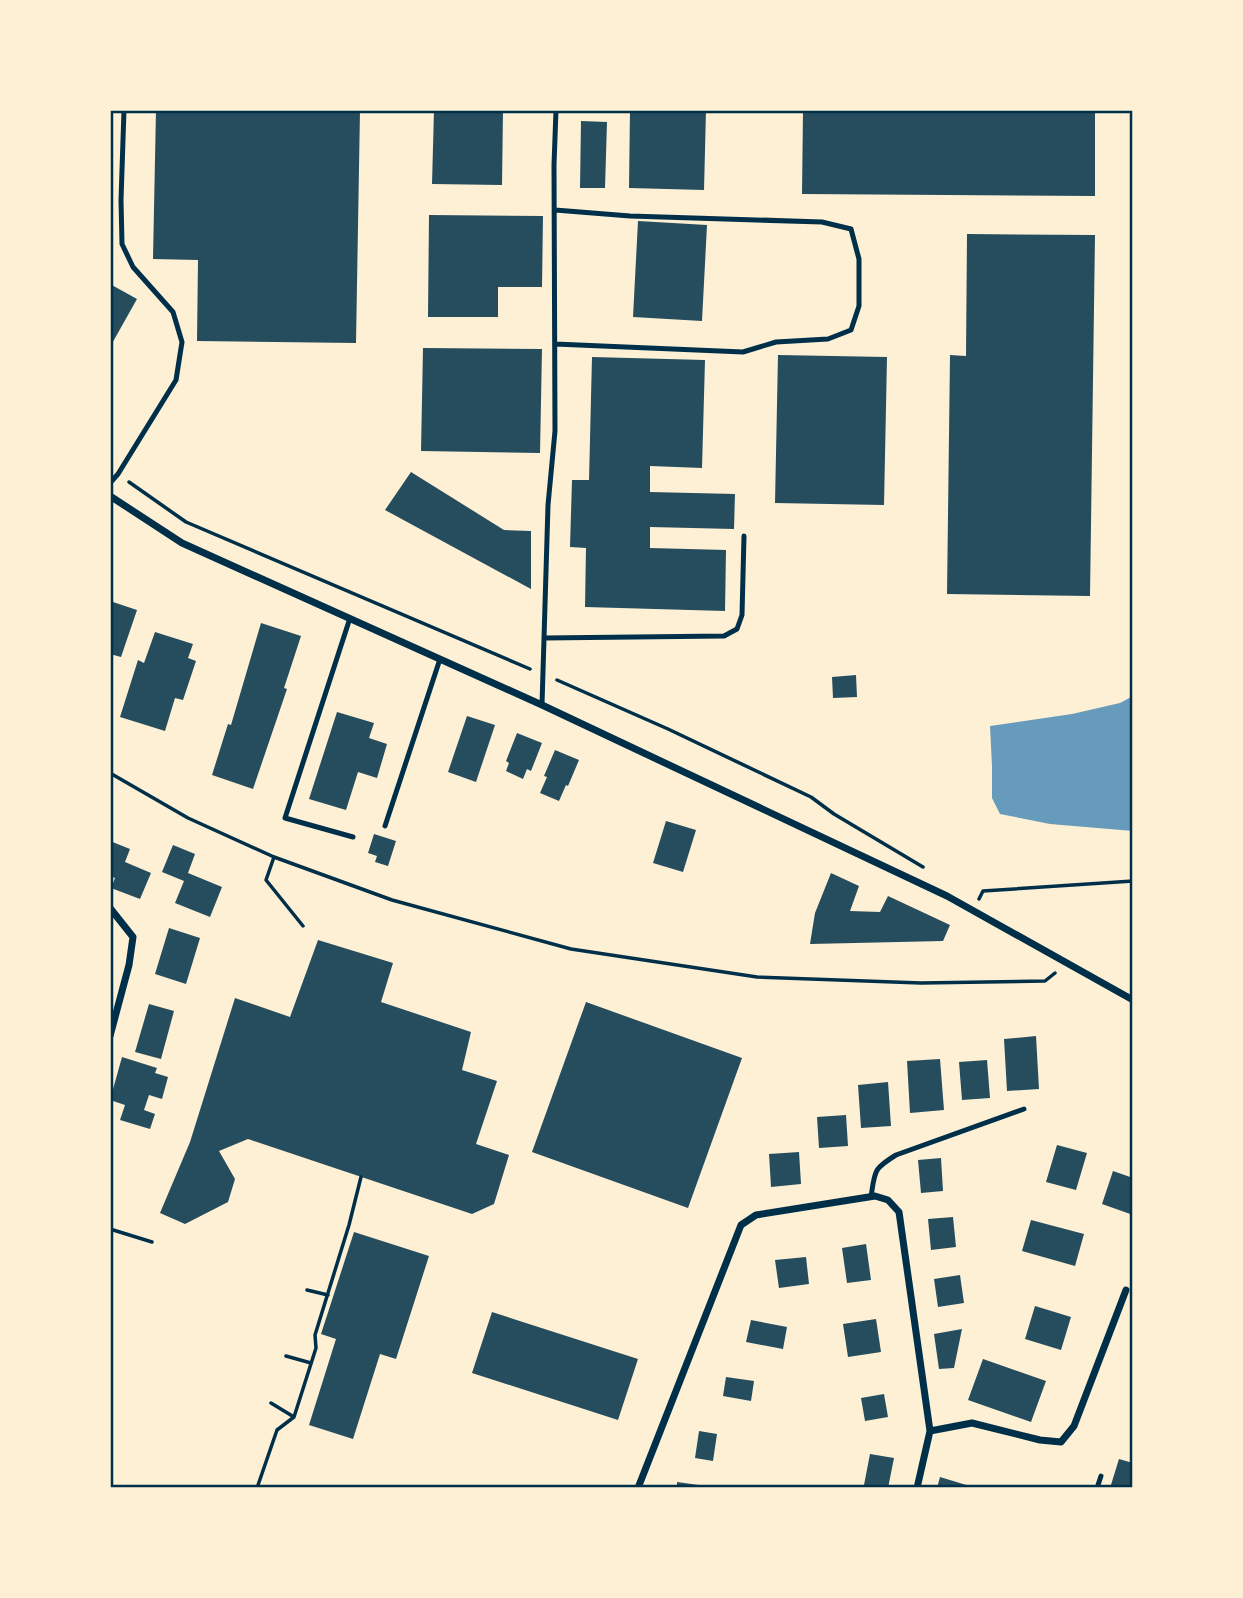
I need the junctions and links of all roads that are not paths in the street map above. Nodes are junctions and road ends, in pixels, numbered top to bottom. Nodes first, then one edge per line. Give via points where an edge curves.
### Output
1 (124, 110) edge
2 (556, 110) edge
3 (555, 210) junction
4 (555, 344) junction
5 (110, 483) edge
6 (110, 496) edge
7 (744, 536) dead end
8 (350, 618) junction
9 (544, 638) junction
10 (440, 659) junction
11 (542, 705) junction
12 (385, 826) dead end
13 (353, 837) dead end
14 (110, 908) edge
15 (1133, 1000) edge
16 (110, 1037) edge
17 (1024, 1109) dead end
18 (871, 1197) junction
19 (1126, 1290) dead end
20 (930, 1431) junction
21 (1101, 1476) dead end
22 (638, 1488) edge
23 (917, 1488) edge
24 (1097, 1488) edge

1 - 5 lane via 122,244 132,267 173,313 182,342 176,380
2 - 3 lane
3 - 4 lane
3 - 4 lane via 822,222 851,229 859,259 859,306 851,330 828,339 776,342 743,352
4 - 9 lane
6 - 8 street via 182,543
7 - 9 lane via 742,615 737,629 724,636
8 - 10 street
8 - 13 lane via 285,818
9 - 11 lane
10 - 11 street
10 - 12 lane
11 - 15 street via 947,896
14 - 16 street via 134,937
17 - 18 lane via 896,1155 874,1172
18 - 20 street via 888,1200 899,1212
18 - 22 street via 756,1215 741,1225
19 - 20 street via 1074,1426 1061,1442 972,1423
20 - 23 street
21 - 24 lane

